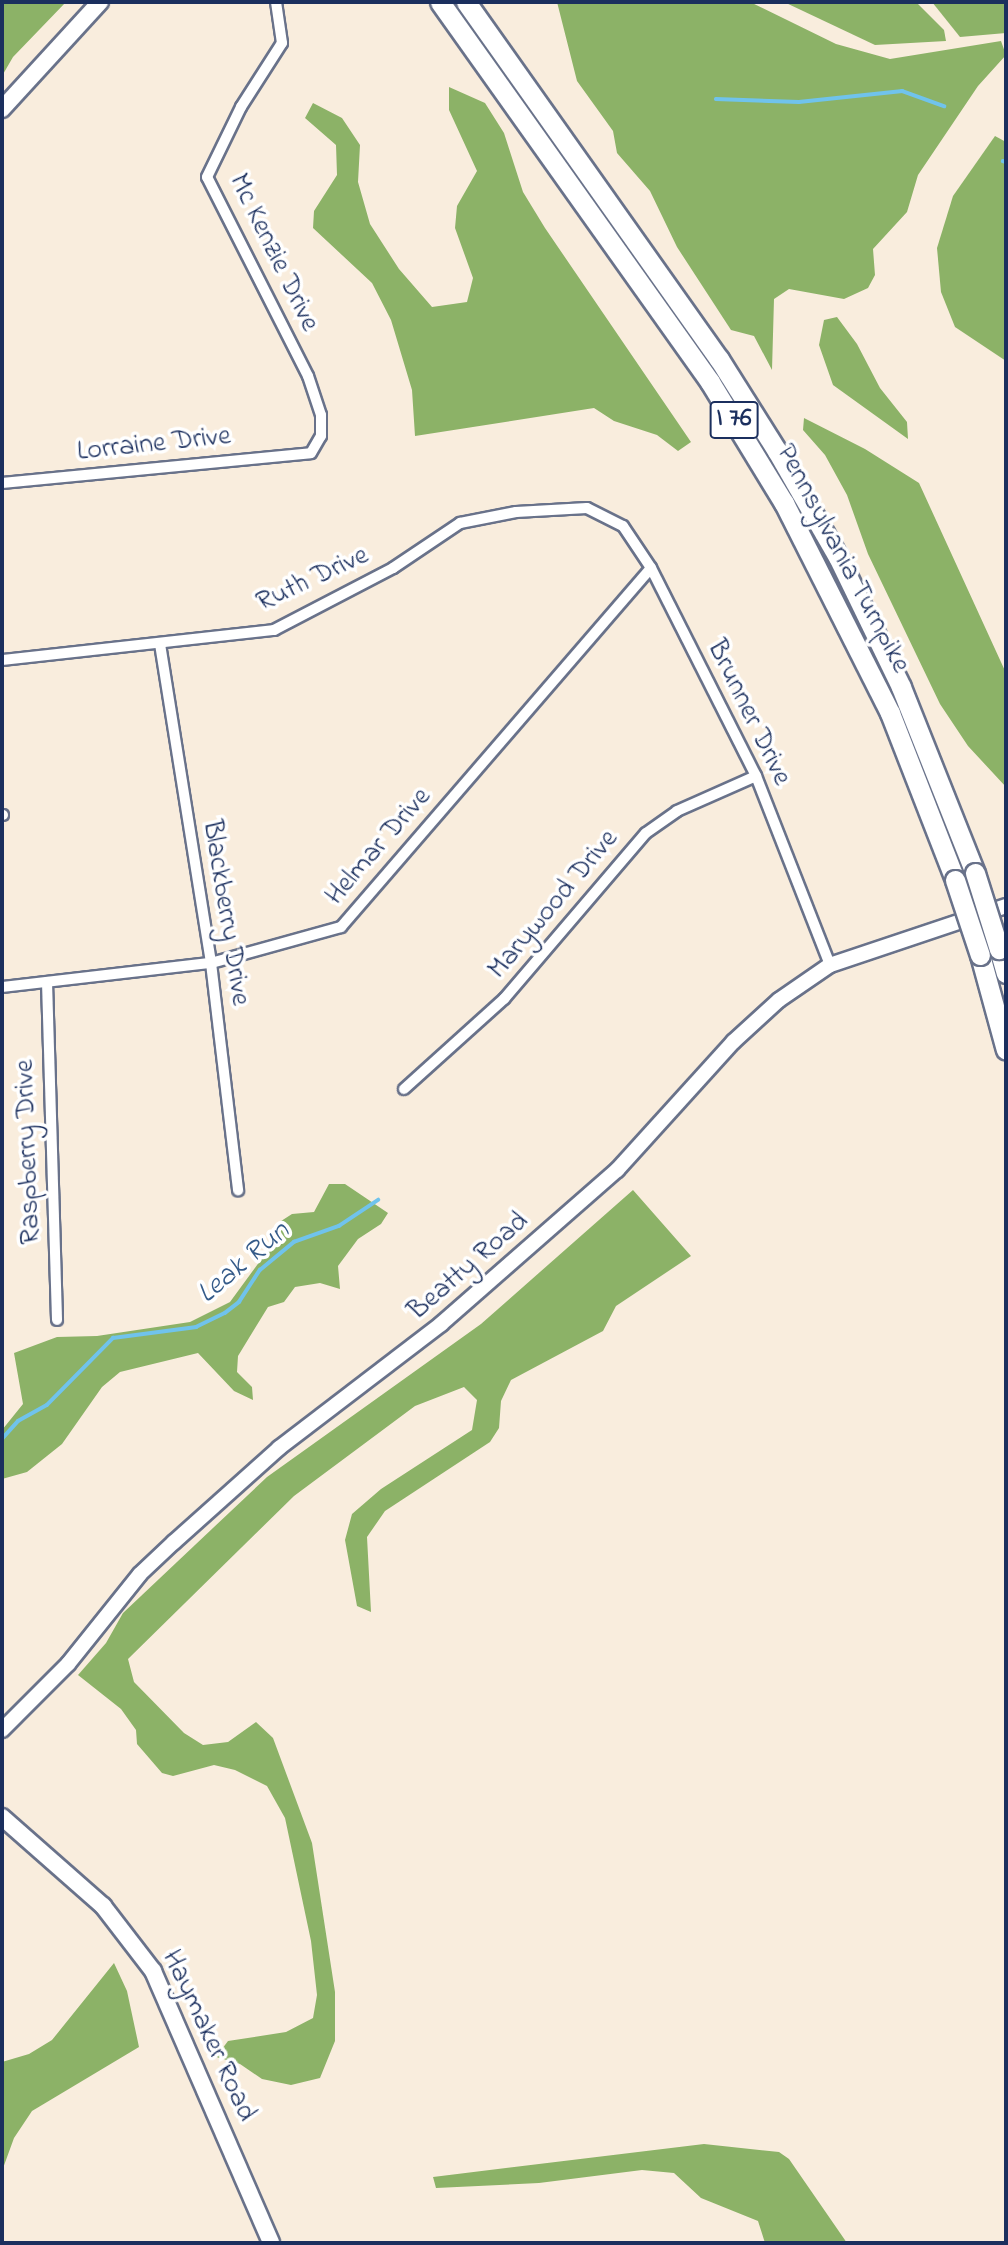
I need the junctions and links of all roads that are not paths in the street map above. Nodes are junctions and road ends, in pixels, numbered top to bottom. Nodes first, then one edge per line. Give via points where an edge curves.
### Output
1 (100, 2) edge
2 (276, 2) edge
3 (440, 2) edge
4 (466, 2) edge
5 (2, 109) edge
6 (312, 453) joint
7 (2, 483) edge
8 (587, 508) joint
9 (651, 568) junction
10 (160, 644) junction
11 (2, 660) edge
12 (756, 776) junction
13 (1006, 906) edge
14 (211, 963) junction
15 (831, 965) junction
16 (1006, 973) edge
17 (47, 982) junction
18 (2, 987) edge
19 (1006, 1050) edge
20 (404, 1089) dead end
21 (238, 1190) dead end
22 (57, 1320) dead end
23 (2, 1730) edge
24 (2, 1817) edge
25 (271, 2243) edge

1 - 5 main road
2 - 6 street, Mc Kenzie Drive via 282,43 241,107 207,177 308,376 321,415 320,436
3 - 19 highway, Pennsylvania Turnpike / I 76, bridge via 710,382 785,503 890,713 955,880
4 - 16 highway, Pennsylvania Turnpike / I 76, bridge via 719,359 838,557 901,687 975,873
6 - 7 street, Lorraine Drive
8 - 9 street, Brunner Drive via 623,526
8 - 10 street, Ruth Drive via 516,512 460,523 393,568 274,630
9 - 12 street, Brunner Drive
9 - 14 street, Helmar Drive via 341,926
10 - 11 street, Ruth Drive
10 - 14 street, Blackberry Drive
12 - 15 street, Brunner Drive
12 - 20 street, Marywood Drive via 677,811 646,833 504,999
13 - 15 street, Beatty Road
14 - 17 street, Helmar Drive
14 - 21 street, Blackberry Drive
15 - 23 street, Beatty Road via 755,1020 617,1170 400,1359 279,1448 174,1542 133,1583 68,1664
17 - 18 street, Helmar Drive
17 - 22 street, Raspberry Drive
24 - 25 main road, Haymaker Road via 111,1914 153,1971

